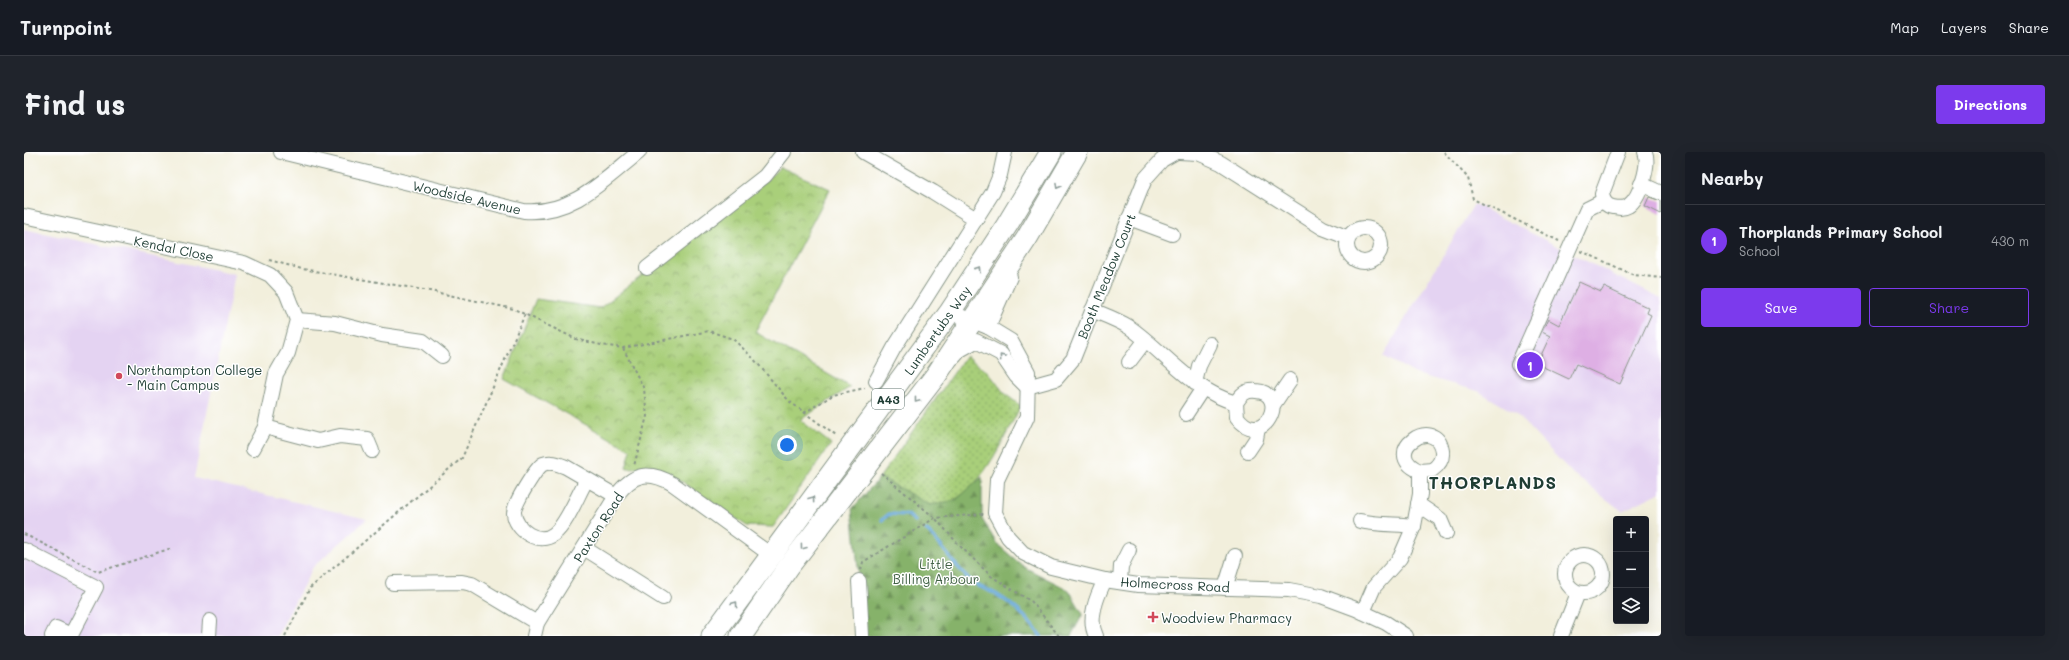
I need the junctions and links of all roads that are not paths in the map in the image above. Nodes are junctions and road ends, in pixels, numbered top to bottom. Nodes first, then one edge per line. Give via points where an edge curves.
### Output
1 (281, 152) edge
2 (639, 152) edge
3 (784, 152) edge
4 (863, 152) edge
5 (1005, 152) edge
6 (1051, 152) edge
7 (1077, 152) edge
8 (1177, 152) edge
9 (1618, 152) edge
10 (1646, 152) edge
11 (1641, 184) junction
12 (1661, 193) edge
13 (1603, 201) junction
14 (24, 216) edge
15 (1129, 218) junction
16 (976, 219) junction
17 (1172, 234) dead end
18 (1349, 238) dead end
19 (647, 268) dead end
20 (1092, 310) junction
21 (950, 312) junction
22 (297, 320) junction
23 (981, 324) junction
24 (1145, 341) junction
25 (1210, 344) dead end
26 (442, 356) dead end
27 (1128, 362) dead end
28 (1518, 364) dead end
29 (937, 374) junction
30 (1290, 380) dead end
31 (876, 381) road end
32 (1199, 385) junction
33 (1027, 387) junction
34 (1236, 402) junction
35 (1273, 405) junction
36 (1186, 414) dead end
37 (265, 427) junction
38 (1258, 428) junction
39 (253, 449) dead end
40 (372, 451) dead end
41 (1248, 451) dead end
42 (1420, 471) dead end
43 (587, 479) junction
44 (616, 496) junction
45 (1418, 504) junction
46 (1360, 520) dead end
47 (1414, 526) junction
48 (1446, 533) dead end
49 (584, 548) junction
50 (24, 550) edge
51 (1129, 550) dead end
52 (771, 555) junction
53 (1235, 556) dead end
54 (1105, 580) junction
55 (859, 581) road end
56 (1120, 582) junction
57 (392, 583) dead end
58 (1225, 588) junction
59 (1578, 593) dead end
60 (663, 598) dead end
61 (1363, 612) junction
62 (210, 621) dead end
63 (535, 629) edge
64 (52, 636) edge
65 (209, 636) edge
66 (712, 636) edge
67 (741, 636) edge
68 (862, 636) edge
69 (1096, 636) edge
70 (1406, 636) edge
71 (1561, 636) edge

1 - 2 street, Woodside Avenue via 534,212 562,207 581,198
3 - 19 street via 765,176
4 - 16 street
5 - 16 street, Lumbertubs Way via 993,192
21 -> 6 highway, Lumbertubs Way / A43
7 -> 23 highway, Lumbertubs Way / A43
8 - 15 street, Booth Meadow Court via 1162,160 1145,179
8 - 18 street, Booth Meadow Court via 1198,153 1221,163 1323,228
9 - 13 street via 1604,186
10 - 11 street via 1648,165
11 - 12 street
11 - 13 street via 1627,207 1610,206
13 - 28 street via 1587,209
14 - 22 street, Kendal Close via 244,263 270,276 286,292
15 - 17 street
15 - 20 street, Booth Meadow Court
16 - 31 street, Lumbertubs Way via 894,348
20 - 24 street via 1128,326
20 - 33 street, Booth Meadow Court via 1073,360 1056,379
21 - 23 street
52 -> 21 highway, Lumbertubs Way / A43
22 - 26 street via 335,323 382,335 423,341
22 - 37 street via 288,352 276,374
23 - 29 highway, Lumbertubs Way / A43
23 - 33 street via 1011,341 1028,372
24 - 27 street
24 - 32 street
25 - 32 street via 1200,366
33 -> 29 street via 1001,354 976,341 960,350
29 -> 67 highway, Lumbertubs Way / A43 via 794,560
30 - 35 street
32 - 34 street via 1223,399
32 - 36 street
33 - 54 street, Holmecross Road via 1027,417 997,480 995,513 1008,537 1023,553 1051,567
34 - 35 street via 1244,393 1255,391 1266,394
34 - 38 street via 1235,411 1241,423
35 - 38 street via 1269,421
37 - 39 street
37 - 40 street via 318,441 340,436 367,439
38 - 41 street via 1256,439
42 - 45 street
43 - 43 street via 560,464 540,465 516,502 513,512 517,524 536,538 548,538 562,524
43 - 44 street
44 - 49 street, Paxton Road
44 - 52 street, Paxton Road via 633,479 644,475 654,476 673,484
45 - 47 street
45 - 48 street via 1440,519
46 - 47 street
47 - 61 street via 1400,558 1374,587
49 - 60 street
49 - 63 street, Paxton Road
50 - 64 street via 96,586 71,635 56,628
51 - 56 street via 1124,559
66 -> 52 highway, Lumbertubs Way / A43
53 - 58 street
54 - 56 street, Holmecross Road
54 - 69 street via 1093,614 1092,624
55 - 68 street
56 - 58 street, Holmecross Road
57 - 63 street via 472,584
58 - 61 street, Holmecross Road via 1289,590 1321,596
59 - 71 street
61 - 70 street, Holmecross Road
62 - 65 street

